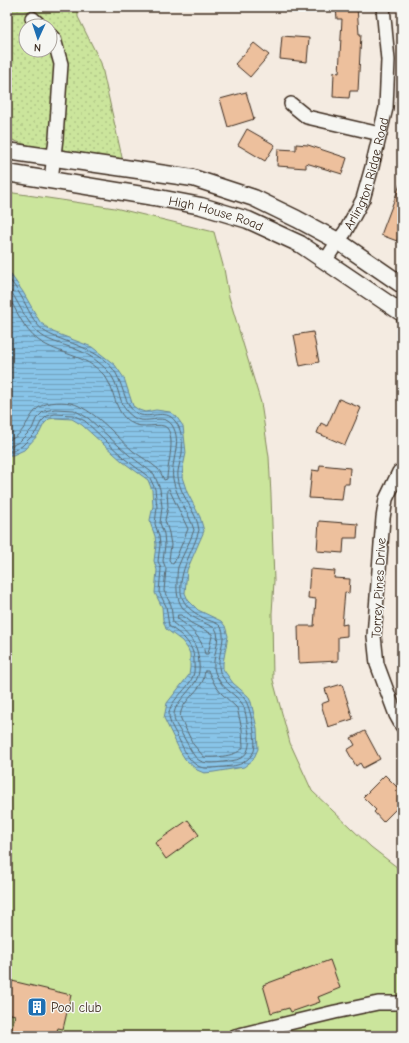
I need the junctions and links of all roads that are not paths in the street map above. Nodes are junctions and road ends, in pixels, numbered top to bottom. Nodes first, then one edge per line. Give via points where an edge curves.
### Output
1 (383, 7) edge
2 (58, 53) edge
3 (291, 104) dead end
4 (380, 134) junction
5 (7, 151) edge
6 (54, 158) junction
7 (7, 173) edge
8 (51, 180) junction
9 (338, 241) junction
10 (325, 261) junction
11 (402, 284) edge
12 (402, 313) edge
13 (398, 472) dead end
14 (402, 726) edge
15 (402, 1003) edge
16 (235, 1036) edge

1 - 4 street, Arlington Ridge Road via 388,76 386,108
2 - 6 street via 61,64
3 - 4 street via 307,117
4 - 9 street, Arlington Ridge Road via 363,199
5 - 6 main road, High House Road
6 - 8 street
6 - 9 main road, High House Road via 193,178 254,198
7 - 8 main road, High House Road
8 - 10 main road, High House Road via 201,206 241,218 300,244
9 - 10 street, Arlington Ridge Road
9 - 11 main road, High House Road
10 - 12 main road, High House Road
13 - 14 street, Torrey Pines Drive via 386,499 382,518 374,636 377,664
15 - 16 street via 378,1003

